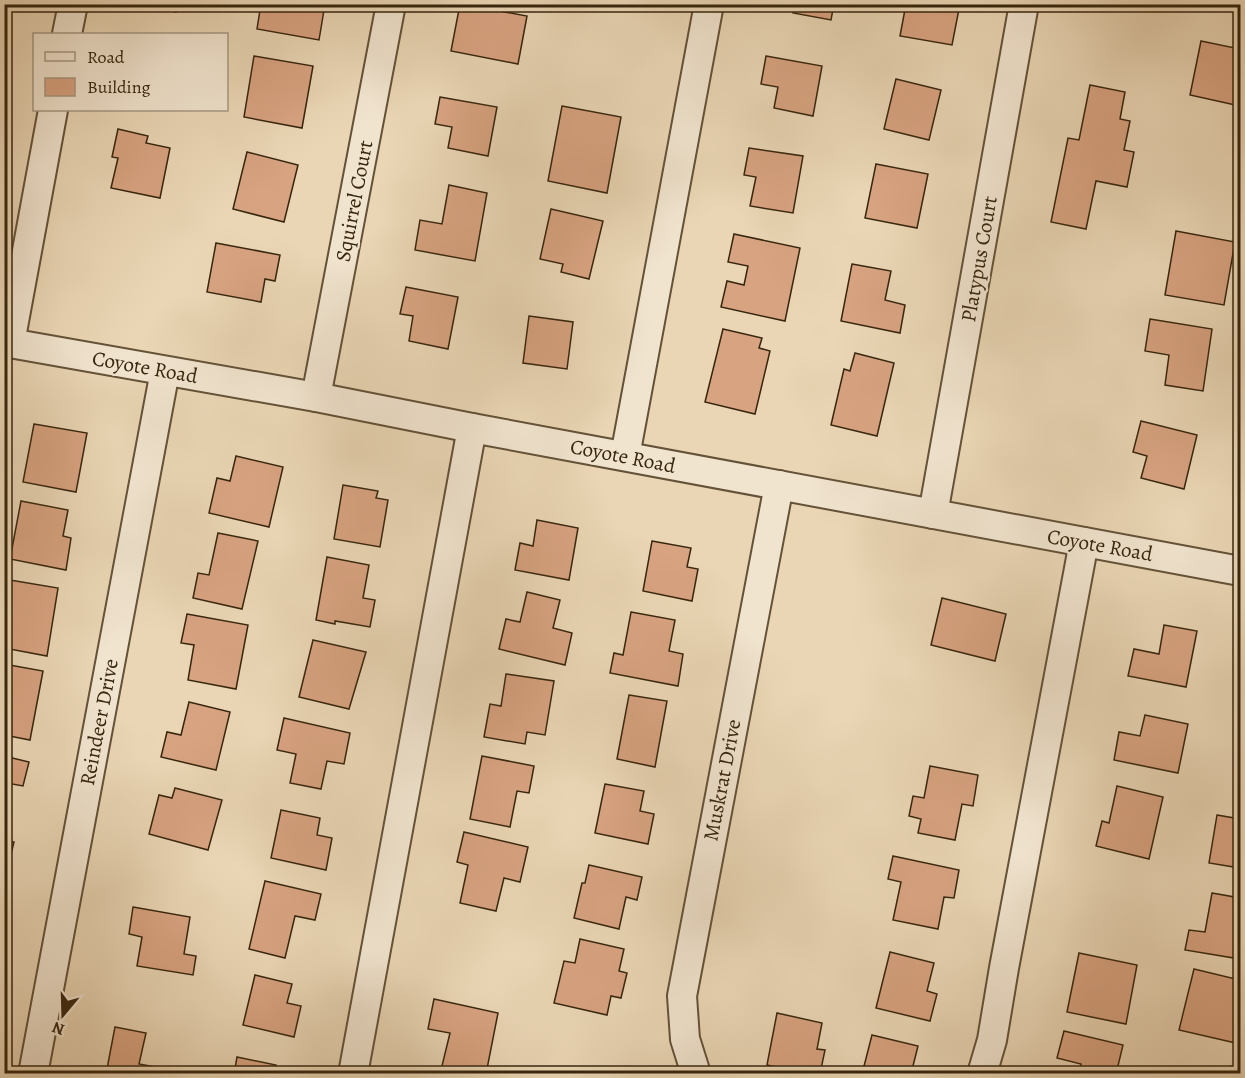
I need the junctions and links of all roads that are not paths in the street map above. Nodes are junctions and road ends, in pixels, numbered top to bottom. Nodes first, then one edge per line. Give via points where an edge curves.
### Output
1 (73, 4) edge
2 (391, 4) edge
3 (709, 4) edge
4 (1024, 4) edge
5 (67, 33) edge
6 (53, 111) edge
7 (7, 342) edge
8 (165, 371) junction
9 (316, 397) junction
10 (471, 428) junction
11 (625, 456) junction
12 (778, 485) junction
13 (933, 514) junction
14 (1084, 542) junction
15 (1240, 569) edge
16 (33, 1074) edge
17 (353, 1074) edge
18 (696, 1074) edge
19 (982, 1074) edge

1 - 5 street
2 - 9 street, Squirrel Court
3 - 11 street
4 - 13 street, Platypus Court
6 - 7 street
7 - 8 street, Coyote Road
8 - 9 street, Coyote Road
8 - 16 street, Reindeer Drive
9 - 10 street, Coyote Road
10 - 11 street, Coyote Road
10 - 17 street
11 - 12 street, Coyote Road
12 - 13 street, Coyote Road
12 - 18 street, Muskrat Drive via 682,996 685,1039
13 - 14 street, Coyote Road
14 - 15 street, Coyote Road
14 - 19 street via 992,1040

